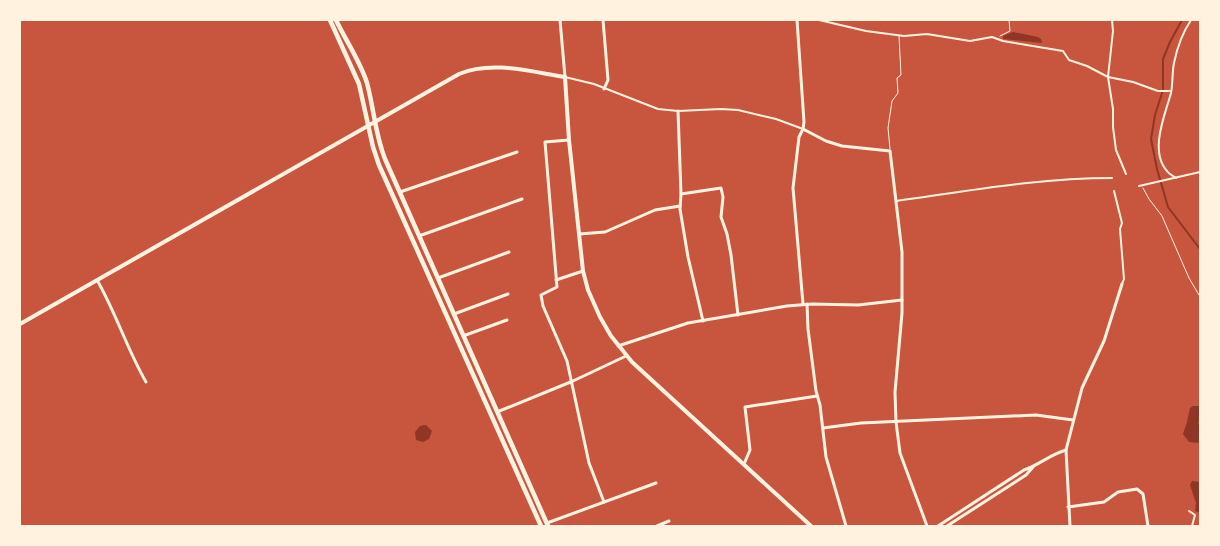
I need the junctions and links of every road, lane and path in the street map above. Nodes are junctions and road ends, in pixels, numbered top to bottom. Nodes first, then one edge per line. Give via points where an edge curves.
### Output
1 (330, 20) edge
2 (336, 20) edge
3 (560, 20) edge
4 (603, 20) edge
5 (797, 20) edge
6 (818, 20) edge
7 (1010, 20) edge
8 (1112, 20) edge
9 (1191, 20) edge
10 (899, 36) junction
11 (999, 39) junction
12 (565, 77) junction
13 (1108, 77) junction
14 (604, 89) junction
15 (1171, 91) junction
16 (678, 112) junction
17 (371, 123) junction
18 (803, 129) junction
19 (569, 140) junction
20 (890, 151) junction
21 (517, 152) dead end
22 (1200, 172) edge
23 (1126, 174) dead end
24 (1112, 178) dead end
25 (1176, 178) junction
26 (1140, 185) joint
27 (1114, 191) dead end
28 (400, 192) junction
29 (681, 194) junction
30 (522, 199) dead end
31 (896, 201) junction
32 (680, 206) junction
33 (579, 234) junction
34 (419, 236) junction
35 (509, 252) dead end
36 (583, 271) junction
37 (438, 278) junction
38 (98, 280) junction
39 (556, 280) junction
40 (1122, 284) joint
41 (508, 294) dead end
42 (1200, 295) edge
43 (902, 300) junction
44 (805, 304) junction
45 (454, 314) junction
46 (738, 315) junction
47 (507, 320) dead end
48 (703, 320) junction
49 (20, 324) edge
50 (463, 336) junction
51 (618, 346) junction
52 (626, 356) junction
53 (146, 382) dead end
54 (573, 382) junction
55 (817, 396) junction
56 (497, 412) junction
57 (1074, 420) junction
58 (896, 422) junction
59 (823, 428) junction
60 (1066, 450) junction
61 (744, 464) junction
62 (1034, 467) junction
63 (656, 482) dead end
64 (604, 502) junction
65 (1068, 507) junction
66 (1189, 511) dead end
67 (669, 521) dead end
68 (547, 525) edge
69 (541, 526) edge
70 (657, 526) edge
71 (811, 526) edge
72 (846, 526) edge
73 (927, 526) edge
74 (938, 526) edge
75 (947, 526) edge
76 (1070, 526) edge
77 (1148, 526) edge
78 (1192, 526) edge

1 - 17 main road via 356,74
2 - 17 main road via 362,72 371,99
3 - 12 street
4 - 14 street via 608,80
5 - 18 street via 804,96
6 - 10 street
7 - 11 path via 1010,32
8 - 13 street via 1114,31
9 - 15 street via 1174,63
10 - 11 street via 927,34 970,41
10 - 20 lane via 900,75 888,128
11 - 13 street via 1063,51 1069,60
12 - 14 street
12 - 17 street via 492,67 474,68
12 - 19 street
13 - 15 street via 1158,91
13 - 23 street via 1116,150
14 - 16 street via 652,107
15 - 25 street via 1161,126 1160,152 1166,171
16 - 18 street via 738,110
16 - 29 street
17 - 28 main road
17 - 38 street
17 - 69 main road via 373,147 379,165
18 - 20 street via 842,146
18 - 44 street via 799,137 793,188
19 - 33 street
19 - 39 street via 545,142
20 - 31 street
21 - 28 street
22 - 25 street
24 - 31 street via 1035,182
25 - 26 street
26 - 42 path via 1162,216 1189,278
27 - 40 street via 1122,223
28 - 34 main road
29 - 32 street
29 - 46 street via 721,188 721,217 731,255
30 - 34 street
31 - 43 street via 902,252
32 - 33 street via 655,210 605,232
32 - 48 street
33 - 36 street
34 - 37 main road
35 - 37 street
36 - 39 street
36 - 51 street via 596,308
37 - 45 main road
38 - 49 street
38 - 53 street
39 - 54 street via 557,287 541,296
40 - 57 street via 1104,341 1082,388
41 - 45 street
43 - 44 street via 858,305
43 - 58 street
44 - 46 street
44 - 55 street
45 - 50 main road
46 - 48 street
47 - 50 street
48 - 51 street
50 - 56 main road
51 - 52 street
52 - 54 street
52 - 61 street
54 - 56 street
54 - 64 street via 588,463
55 - 59 street
55 - 61 street via 745,406 750,450
56 - 68 main road
57 - 58 street via 1036,415
57 - 60 street
58 - 59 street
58 - 73 street via 900,453
59 - 72 street via 827,464
60 - 62 street
60 - 65 street
61 - 71 street
62 - 74 street via 1024,470
62 - 75 street
63 - 64 street
64 - 68 street
65 - 76 street
65 - 77 street via 1104,502 1118,492 1137,490 1143,494
66 - 78 street via 1195,515
67 - 70 street

